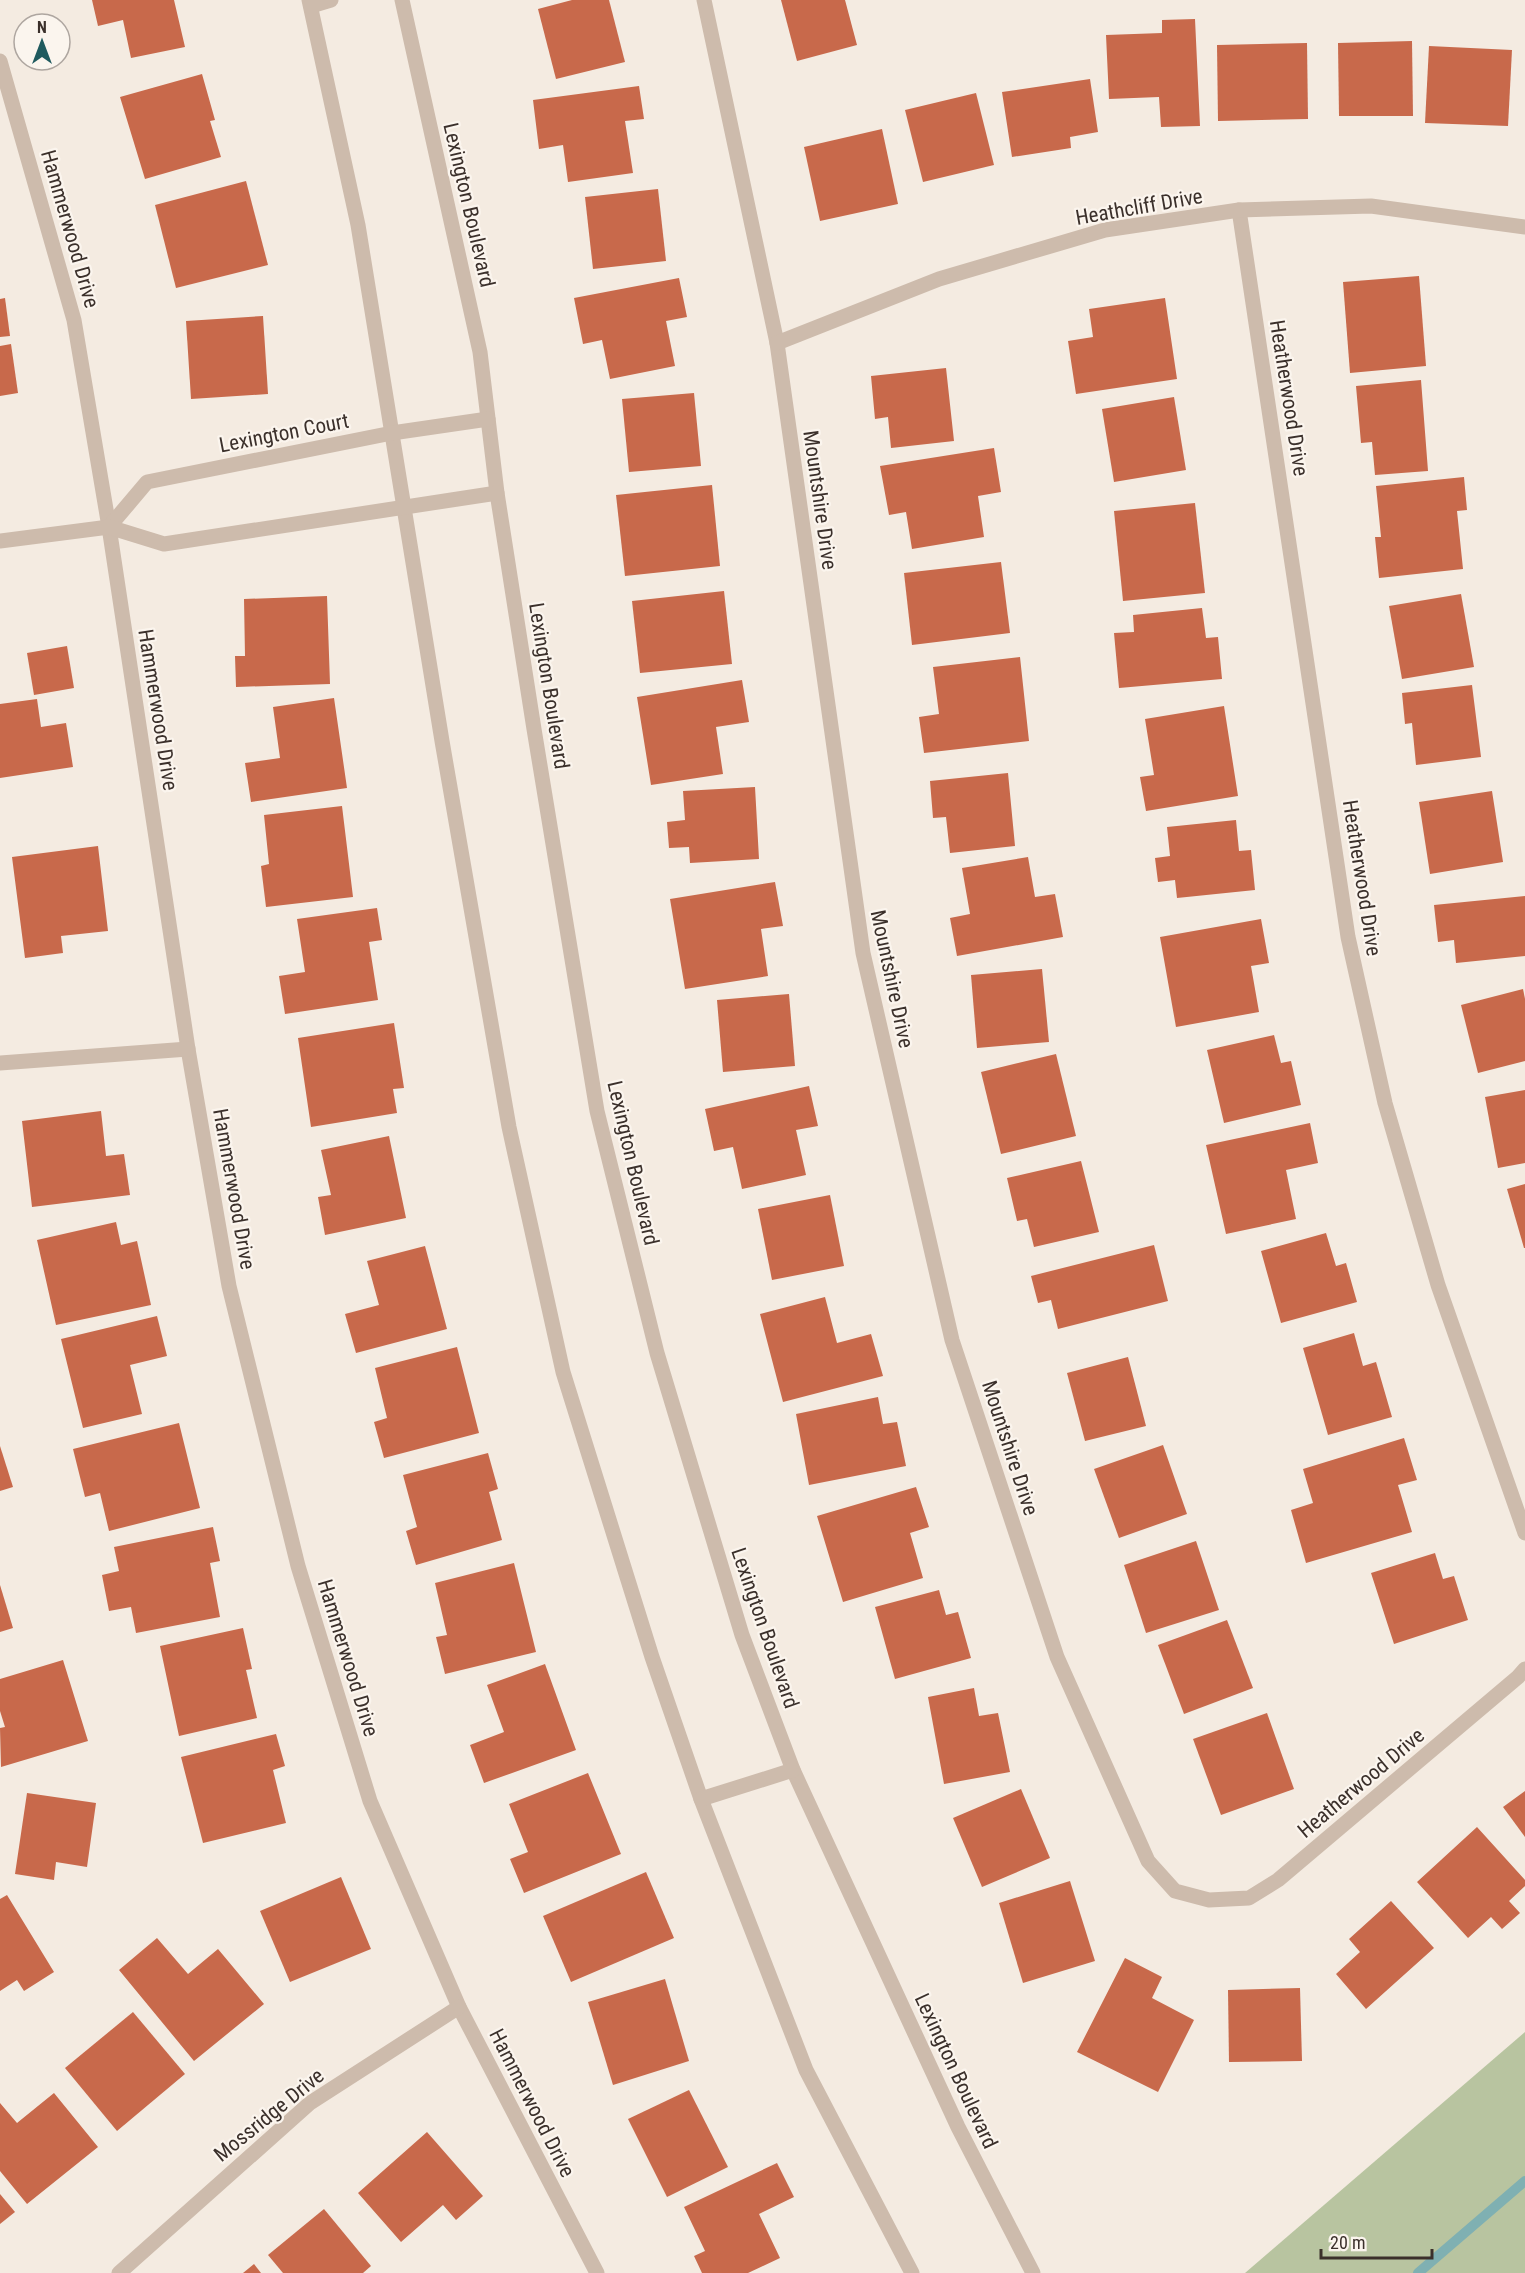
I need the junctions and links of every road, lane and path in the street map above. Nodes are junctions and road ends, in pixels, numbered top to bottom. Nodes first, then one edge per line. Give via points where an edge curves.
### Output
1 (331, 0) edge
2 (402, 0) edge
3 (704, 0) edge
4 (310, 3) edge
5 (0, 61) edge
6 (1239, 210) junction
7 (1525, 226) edge
8 (777, 343) junction
9 (488, 418) junction
10 (392, 433) junction
11 (497, 494) junction
12 (403, 507) junction
13 (109, 527) junction
14 (0, 541) edge
15 (188, 1049) junction
16 (0, 1063) edge
17 (1525, 1533) edge
18 (1525, 1670) edge
19 (793, 1770) junction
20 (701, 1799) junction
21 (1209, 1900) joint
22 (459, 2007) junction
23 (119, 2273) edge
24 (597, 2273) edge
25 (912, 2273) edge
26 (1033, 2273) edge

1 - 4 street
2 - 9 street, Lexington Boulevard via 480,352
3 - 8 street, Mountshire Drive
4 - 10 street via 358,225
5 - 13 street, Hammerwood Drive via 74,320
6 - 7 street, Heathcliff Drive via 1371,206
6 - 8 street, Heathcliff Drive via 1105,230 939,279
6 - 17 street, Heatherwood Drive via 1348,937 1385,1103 1438,1285
8 - 21 street, Mountshire Drive via 863,954 952,1341 1057,1657 1148,1861 1175,1891
9 - 10 street, Lexington Court
9 - 11 street, Lexington Boulevard
10 - 12 street
10 - 13 street, Lexington Court via 147,482
11 - 12 street
11 - 19 street, Lexington Boulevard via 597,1111 660,1365 742,1635
12 - 13 street via 164,544
12 - 20 street via 509,1127 563,1372
13 - 14 street
13 - 15 street, Hammerwood Drive
15 - 16 street
15 - 22 street, Hammerwood Drive via 229,1286 298,1566 370,1801
18 - 21 street, Heatherwood Drive via 1278,1880 1249,1898
19 - 20 street
19 - 26 street, Lexington Boulevard via 958,2127
20 - 25 street via 806,2070
22 - 23 street, Mossridge Drive via 310,2103
22 - 24 street, Hammerwood Drive

